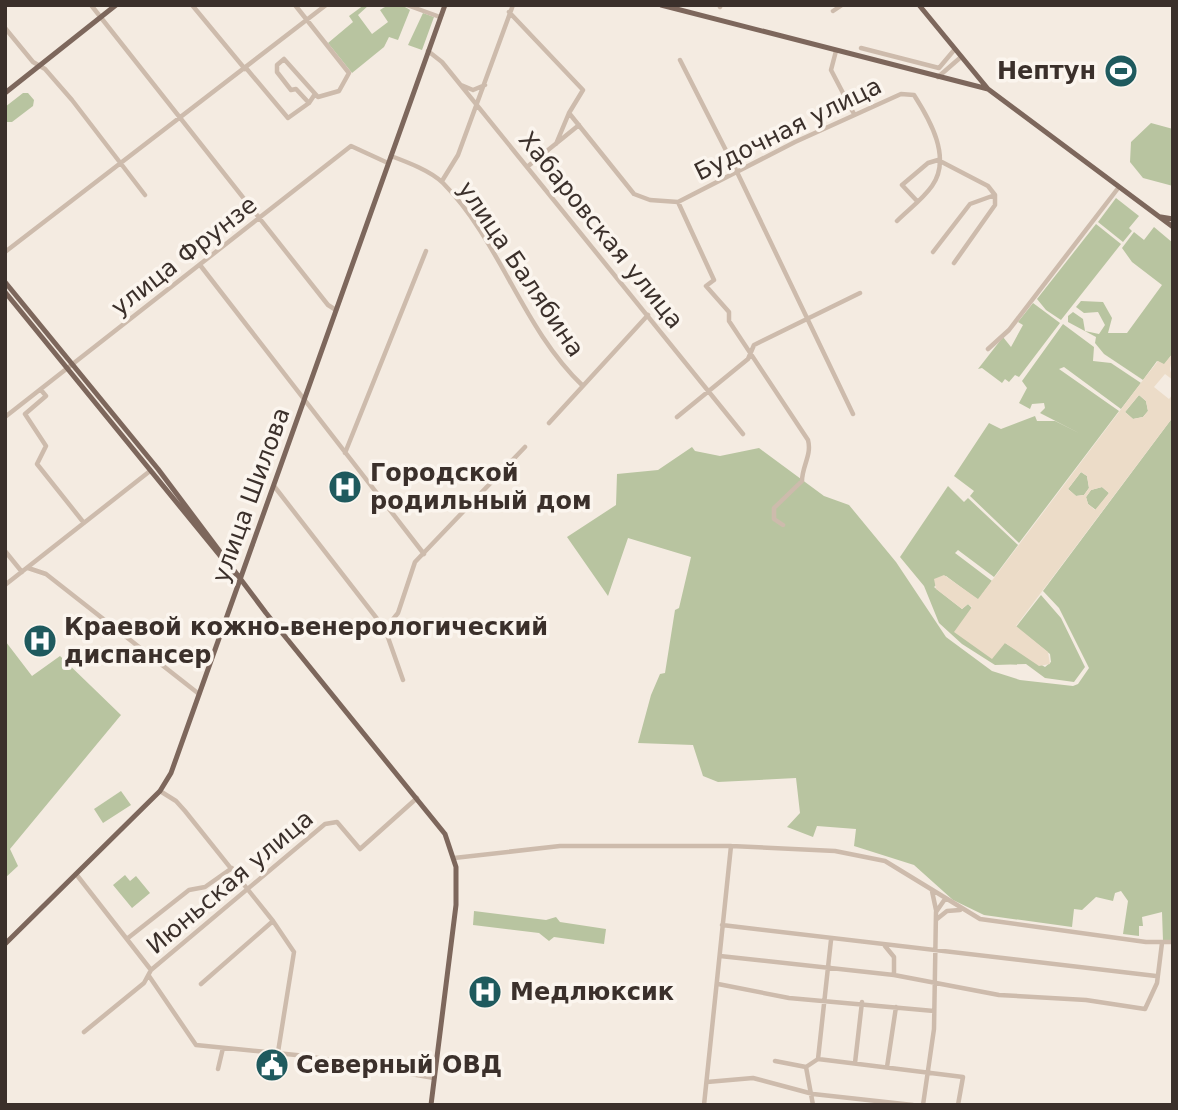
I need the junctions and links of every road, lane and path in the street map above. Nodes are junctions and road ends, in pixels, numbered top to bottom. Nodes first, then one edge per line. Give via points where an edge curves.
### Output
1 (91, 5) edge
2 (116, 5) edge
3 (192, 5) edge
4 (295, 5) edge
5 (326, 5) edge
6 (407, 5) edge
7 (445, 5) edge
8 (513, 5) edge
9 (661, 5) edge
10 (842, 5) edge
11 (919, 5) edge
12 (833, 11) dead end
13 (509, 12) junction
14 (101, 17) junction
15 (440, 17) junction
16 (307, 20) junction
17 (5, 28) edge
18 (861, 48) dead end
19 (955, 49) junction
20 (428, 51) junction
21 (836, 51) junction
22 (961, 57) junction
23 (680, 60) dead end
24 (39, 66) junction
25 (246, 68) junction
26 (938, 78) junction
27 (459, 84) junction
28 (485, 85) junction
29 (988, 89) junction
30 (5, 93) edge
31 (315, 94) junction
32 (309, 103) junction
33 (476, 104) junction
34 (569, 113) junction
35 (854, 114) junction
36 (182, 118) junction
37 (579, 125) junction
38 (556, 144) junction
39 (391, 156) junction
40 (938, 160) junction
41 (123, 163) junction
42 (388, 163) junction
43 (527, 167) junction
44 (737, 172) junction
45 (442, 181) junction
46 (1119, 187) junction
47 (145, 195) dead end
48 (995, 195) junction
49 (918, 201) junction
50 (678, 202) junction
51 (260, 218) junction
52 (1161, 218) junction
53 (1173, 219) edge
54 (897, 221) dead end
55 (1173, 227) edge
56 (426, 251) dead end
57 (5, 252) edge
58 (933, 252) dead end
59 (954, 263) dead end
60 (200, 265) junction
61 (5, 282) edge
62 (5, 292) edge
63 (860, 293) dead end
64 (336, 310) junction
65 (649, 315) junction
66 (808, 319) junction
67 (988, 349) dead end
68 (750, 352) junction
69 (71, 366) junction
70 (583, 386) junction
71 (41, 390) junction
72 (710, 391) junction
73 (303, 401) junction
74 (853, 414) dead end
75 (5, 417) edge
76 (677, 417) dead end
77 (549, 423) dead end
78 (743, 434) dead end
79 (525, 447) dead end
80 (345, 453) junction
81 (150, 471) junction
82 (274, 486) junction
83 (84, 523) junction
84 (783, 525) dead end
85 (5, 551) edge
86 (424, 554) junction
87 (28, 568) junction
88 (22, 572) junction
89 (240, 580) junction
90 (5, 585) edge
91 (385, 629) junction
92 (403, 680) dead end
93 (198, 694) junction
94 (160, 791) junction
95 (417, 797) junction
96 (731, 846) junction
97 (454, 859) junction
98 (232, 868) junction
99 (76, 874) junction
100 (246, 887) junction
101 (930, 888) junction
102 (944, 899) junction
103 (960, 910) junction
104 (936, 912) junction
105 (936, 920) junction
106 (273, 921) junction
107 (722, 925) junction
108 (128, 938) junction
109 (831, 940) junction
110 (1173, 942) edge
111 (1162, 943) junction
112 (5, 944) edge
113 (885, 946) junction
114 (934, 952) junction
115 (720, 956) junction
116 (829, 970) junction
117 (150, 973) junction
118 (894, 975) junction
119 (1156, 976) junction
120 (934, 983) junction
121 (718, 984) junction
122 (201, 985) dead end
123 (826, 999) junction
124 (862, 1002) junction
125 (896, 1007) junction
126 (934, 1011) junction
127 (84, 1032) dead end
128 (223, 1048) junction
129 (278, 1052) junction
130 (818, 1059) junction
131 (775, 1061) dead end
132 (855, 1063) junction
133 (806, 1067) junction
134 (887, 1067) junction
135 (218, 1069) dead end
136 (926, 1073) junction
137 (434, 1078) junction
138 (707, 1082) junction
139 (813, 1094) junction
140 (431, 1105) edge
141 (704, 1105) edge
142 (813, 1105) edge
143 (913, 1105) edge
144 (923, 1105) edge
145 (958, 1105) edge

1 - 14 street
2 - 14 main road
3 - 25 street
4 - 16 street
5 - 16 street
6 - 15 street
7 - 15 main road, улица Шилова
8 - 13 street
9 - 21 main road
10 - 12 street
11 - 19 main road
13 - 28 street
13 - 34 street via 583,90
14 - 24 main road
14 - 36 street
15 - 20 main road, улица Шилова
16 - 25 street
16 - 31 street via 349,73 339,91 326,97
17 - 24 street
18 - 19 street via 939,68
19 - 22 main road
20 - 27 street, Хабаровская улица
20 - 39 main road, улица Шилова
21 - 26 main road
21 - 35 street via 831,70
22 - 26 street
22 - 29 main road
23 - 44 street
24 - 30 main road
24 - 41 street
25 - 32 street via 288,118
25 - 36 street
26 - 29 main road
27 - 28 street via 473,90
27 - 33 street, Хабаровская улица
28 - 33 street
29 - 46 main road
31 - 32 street
31 - 32 street via 284,59 276,65 291,90 296,89
33 - 43 street, Хабаровская улица
33 - 45 street via 458,155
34 - 37 street
34 - 38 street
35 - 40 street, Будочная улица via 894,95 914,95 933,126
35 - 44 street, Будочная улица
36 - 41 street
36 - 51 street
37 - 38 street
37 - 50 street via 634,194
38 - 43 street
39 - 42 main road, улица Шилова
39 - 45 street, улица Балябина
40 - 48 street via 988,186
40 - 49 street via 933,184
40 - 49 street via 902,185
41 - 47 street
41 - 57 street
42 - 51 street, улица Фрунзе via 351,146
42 - 64 main road, улица Шилова
43 - 65 street, Хабаровская улица
44 - 50 street, Будочная улица
44 - 66 street
45 - 70 street, улица Балябина via 469,214 539,335
46 - 52 main road
46 - 67 street via 1009,330
48 - 58 street via 970,204
48 - 59 street via 995,205
49 - 54 street
50 - 68 street via 714,280 706,286 729,312 729,321
51 - 60 street, улица Фрунзе
51 - 64 street
52 - 53 main road
52 - 55 main road
56 - 80 street
60 - 69 street, улица Фрунзе
60 - 73 street
61 - 69 main road
62 - 69 main road
63 - 66 street
64 - 73 main road, улица Шилова
65 - 70 street
65 - 72 street, Хабаровская улица
66 - 68 street via 754,345
66 - 74 street
68 - 72 street via 748,359
68 - 84 street via 811,449 799,487 774,508 774,519
69 - 71 street, улица Фрунзе
69 - 81 main road
69 - 89 main road via 170,485
70 - 77 street
71 - 75 street, улица Фрунзе
71 - 83 street via 46,396 25,414 46,446 37,464
72 - 76 street
72 - 78 street, Хабаровская улица
73 - 80 street
73 - 82 main road, улица Шилова
79 - 86 street
80 - 86 street
81 - 83 street
81 - 89 main road
82 - 89 main road, улица Шилова
82 - 91 street
83 - 87 street
85 - 88 street
86 - 91 street via 411,569 398,614
87 - 88 street
87 - 93 street via 46,574
88 - 90 street
89 - 93 main road, улица Шилова
89 - 95 main road
91 - 92 street
93 - 94 main road, улица Шилова via 172,770
94 - 98 street via 176,801
94 - 99 main road, улица Шилова
95 - 97 main road via 445,834
95 - 100 street, Июньская улица via 360,849 331,821
96 - 97 street via 549,846
96 - 101 street via 857,854 885,861
96 - 107 street
97 - 137 main road via 456,905
98 - 100 street
98 - 108 street via 205,887 189,890
99 - 108 street, Июньская улица
99 - 112 main road, улица Шилова
100 - 106 street
100 - 117 street, Июньская улица
101 - 102 street
101 - 104 street
102 - 103 street
102 - 104 street
103 - 105 street
103 - 111 street via 980,919
104 - 105 street
105 - 114 street
106 - 122 street
106 - 129 street via 295,958
107 - 109 street
107 - 115 street
108 - 117 street, Июньская улица
109 - 113 street
109 - 116 street
110 - 111 street
111 - 119 street
113 - 114 street
113 - 118 street via 894,957
114 - 119 street
114 - 120 street
115 - 116 street
115 - 121 street
116 - 118 street
116 - 123 street
117 - 127 street, Июньская улица
117 - 128 street via 196,1045
118 - 120 street
119 - 120 street via 1145,1009 1086,1000 999,996
120 - 126 street
121 - 123 street via 789,998
121 - 138 street
123 - 124 street
123 - 130 street
124 - 125 street
124 - 132 street
125 - 126 street
125 - 134 street
126 - 136 street
128 - 129 street
128 - 135 street
129 - 137 street
130 - 132 street
130 - 133 street
131 - 133 street
132 - 134 street
133 - 139 street
134 - 136 street
136 - 144 street
136 - 145 street via 962,1077
137 - 140 main road
138 - 139 street via 753,1078
138 - 141 street
139 - 142 street
139 - 143 street

